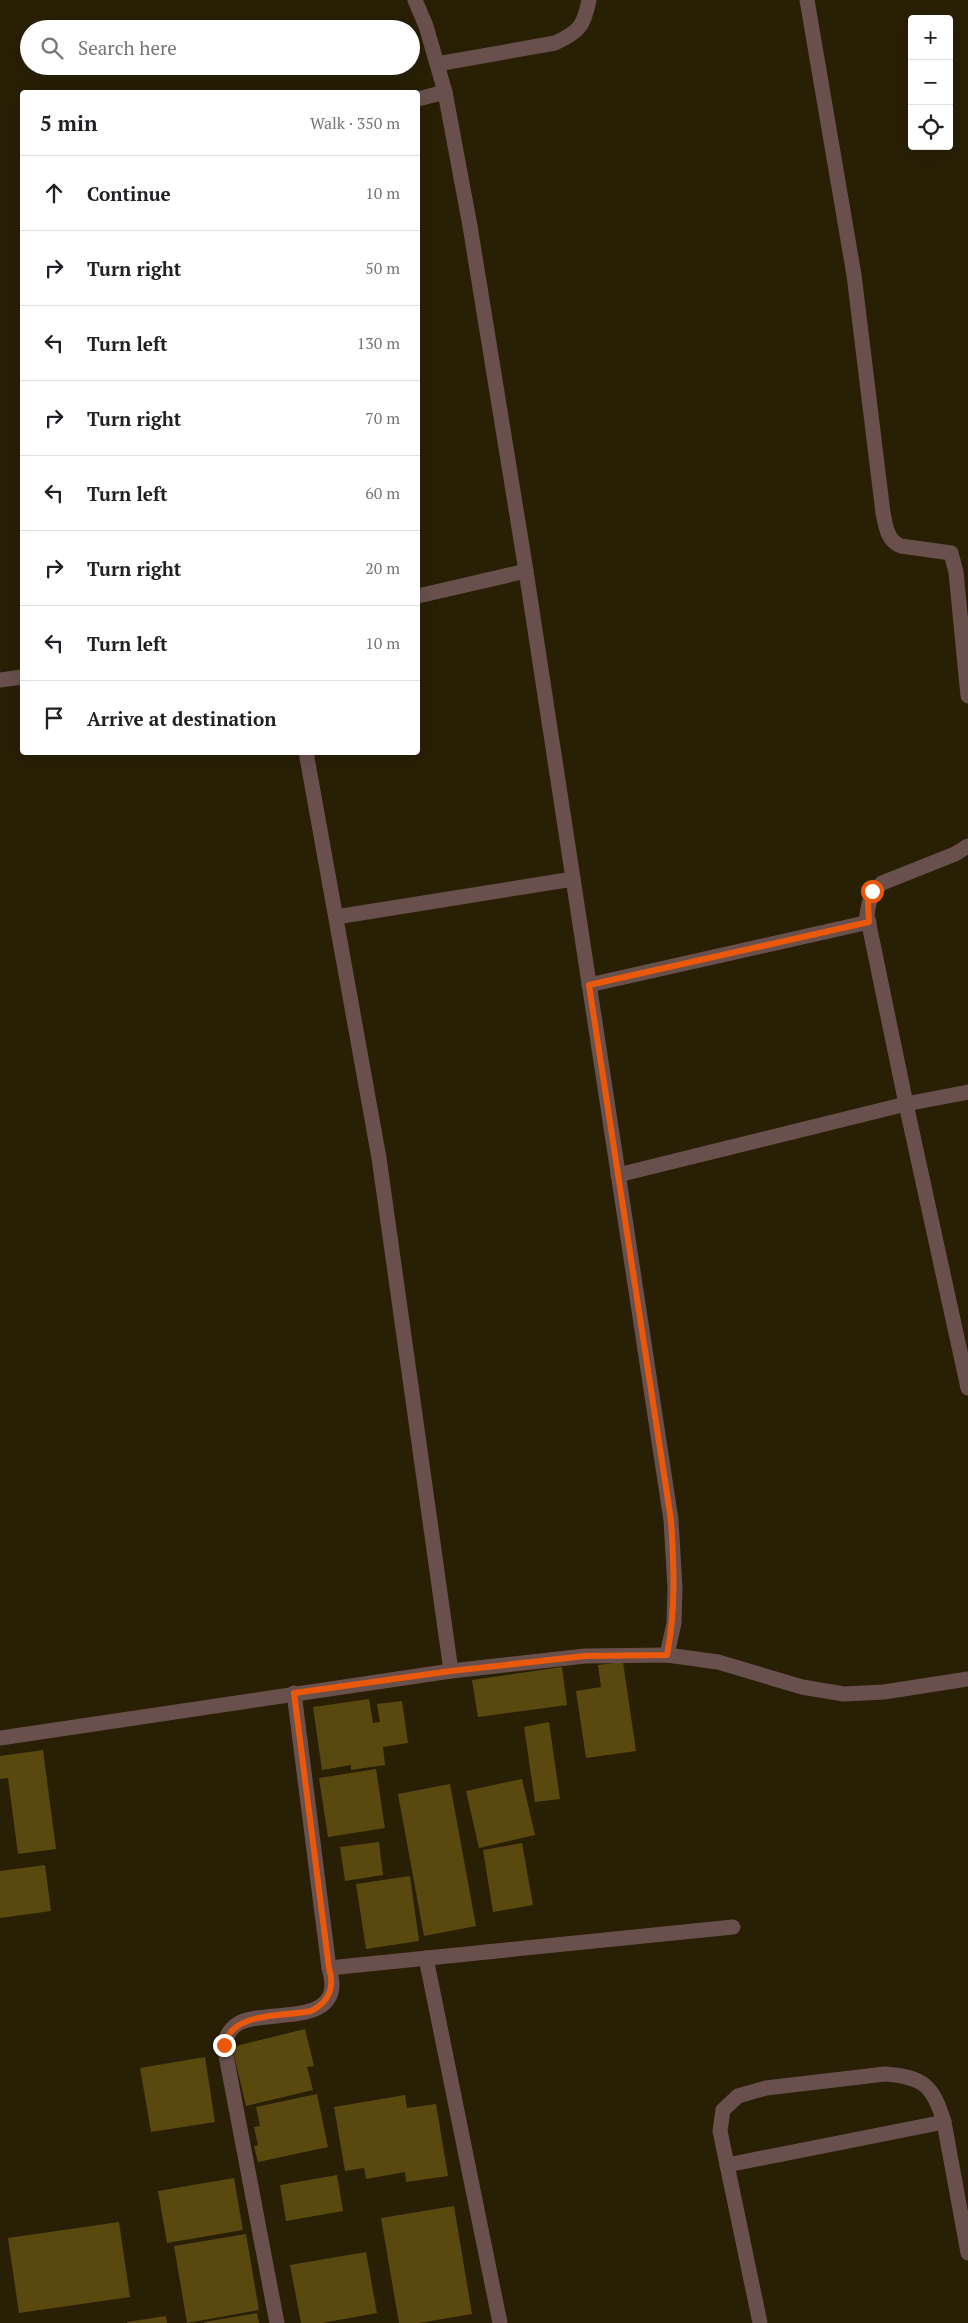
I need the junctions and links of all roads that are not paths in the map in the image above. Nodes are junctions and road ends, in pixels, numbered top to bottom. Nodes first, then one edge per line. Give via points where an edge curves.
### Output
1 (415, 0) edge
2 (589, 0) edge
3 (807, 0) edge
4 (437, 64) junction
5 (445, 92) junction
6 (420, 98) edge
7 (526, 571) junction
8 (420, 596) edge
9 (20, 677) edge
10 (0, 680) edge
11 (968, 696) edge
12 (307, 755) edge
13 (968, 846) edge
14 (573, 879) junction
15 (336, 917) junction
16 (869, 922) junction
17 (589, 985) junction
18 (968, 1092) edge
19 (906, 1104) junction
20 (618, 1175) junction
21 (968, 1388) edge
22 (667, 1655) junction
23 (451, 1671) junction
24 (968, 1679) edge
25 (294, 1693) junction
26 (0, 1738) edge
27 (734, 1927) dead end
28 (426, 1958) junction
29 (329, 1968) junction
30 (944, 2122) junction
31 (727, 2165) junction
32 (968, 2253) edge
33 (277, 2323) edge
34 (500, 2323) edge
35 (760, 2323) edge

1 - 4 street
2 - 4 street via 581,27 573,35 555,43
3 - 11 street via 854,274 888,535 895,544 951,553 956,572
4 - 5 street
5 - 6 street
5 - 7 street
7 - 8 street
7 - 14 street
9 - 10 street
12 - 15 street
13 - 16 street via 882,883 872,891 868,902
14 - 15 street
14 - 17 street
15 - 23 street via 380,1158
16 - 17 street
16 - 19 street
17 - 20 street
18 - 19 street
19 - 20 street
19 - 21 street
20 - 22 street via 671,1520 674,1623
22 - 23 street via 585,1656
22 - 24 street via 718,1662 802,1687 844,1694 884,1692
23 - 25 street
25 - 26 street
25 - 29 street
27 - 28 street
28 - 29 street
28 - 34 street
29 - 33 street via 331,1990 320,2007 239,2023 226,2036 224,2045
30 - 31 street
30 - 31 street via 938,2102 924,2083 905,2076 885,2074 766,2088 738,2096 723,2110 720,2131
30 - 32 street
31 - 35 street

